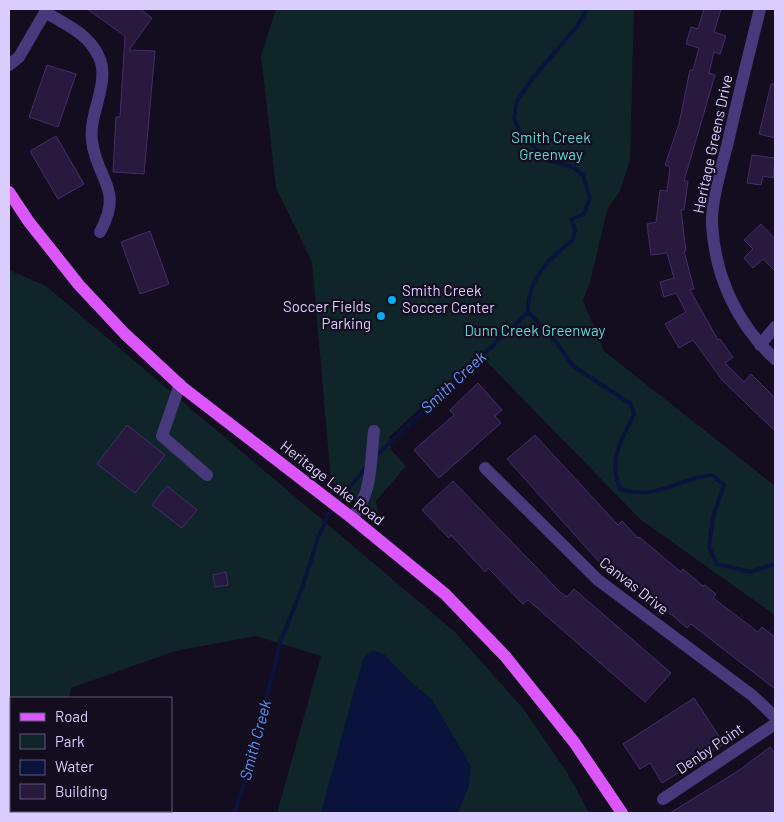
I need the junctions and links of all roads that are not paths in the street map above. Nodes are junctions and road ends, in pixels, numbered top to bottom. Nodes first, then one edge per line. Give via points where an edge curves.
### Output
1 (760, 9) edge
2 (46, 10) edge
3 (9, 65) edge
4 (9, 192) edge
5 (100, 232) dead end
6 (775, 327) edge
7 (760, 345) junction
8 (775, 359) edge
9 (180, 384) junction
10 (374, 431) dead end
11 (485, 468) dead end
12 (207, 475) dead end
13 (352, 518) junction
14 (775, 717) edge
15 (775, 724) edge
16 (663, 800) dead end
17 (622, 813) edge

1 - 7 street, Heritage Greens Drive via 721,171 712,223 726,292
2 - 3 street via 19,57
2 - 5 street via 85,36 102,67 92,141 110,196 109,215
4 - 9 main road, Heritage Lake Road via 79,285 125,334
6 - 7 street
7 - 8 street, Heritage Greens Drive
9 - 12 street via 162,436
9 - 13 main road, Heritage Lake Road
10 - 13 street via 368,493
11 - 14 street, Canvas Drive via 598,580 753,696
13 - 17 main road, Heritage Lake Road via 445,594 505,656 574,742
15 - 16 street, Denby Point

